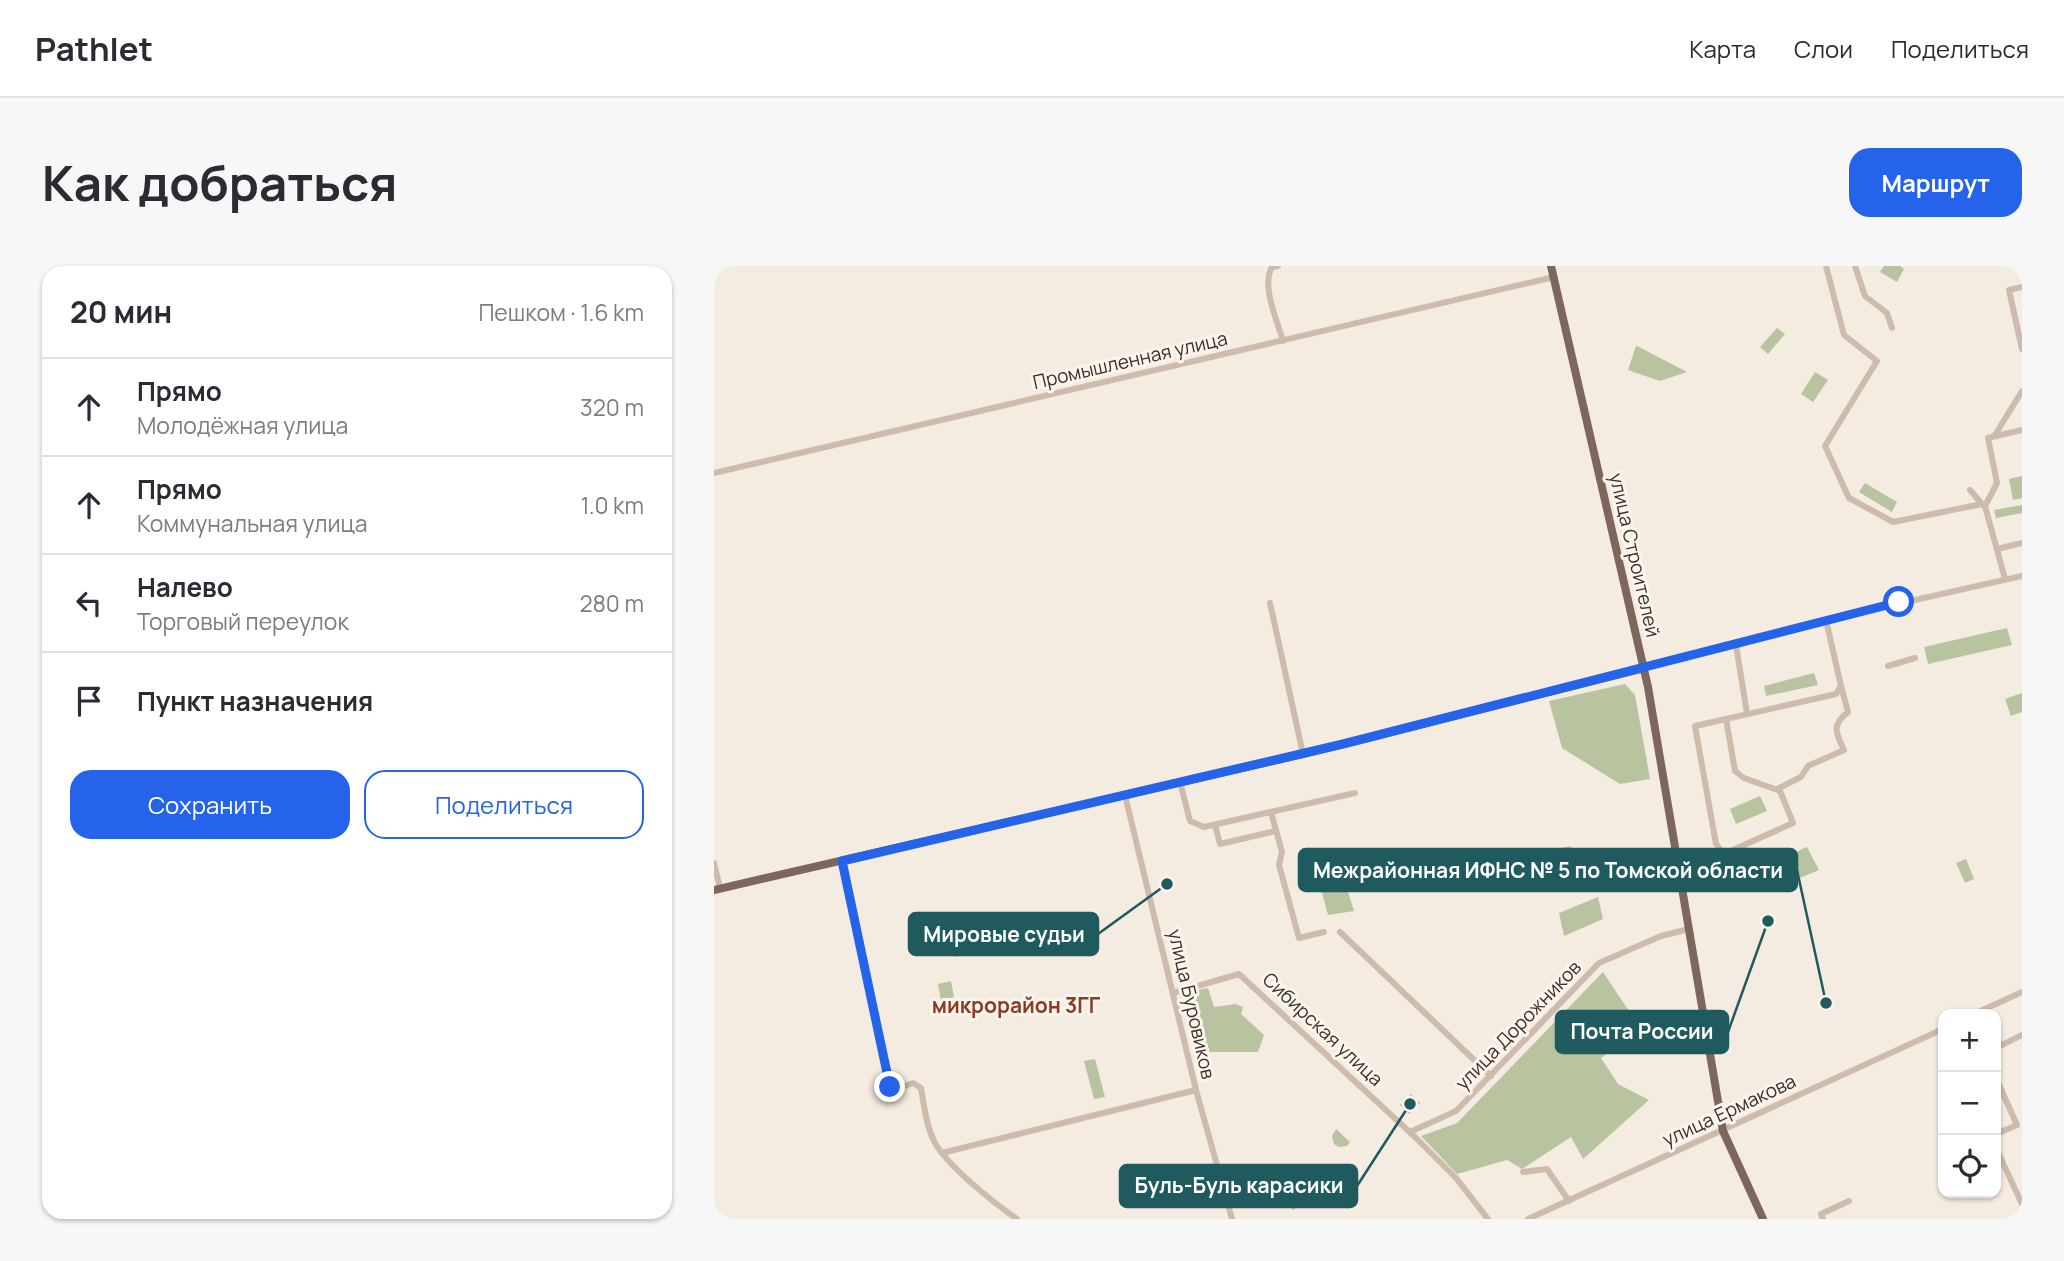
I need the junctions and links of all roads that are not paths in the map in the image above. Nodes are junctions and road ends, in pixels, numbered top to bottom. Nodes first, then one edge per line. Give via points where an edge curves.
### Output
1 (1278, 266) edge
2 (1551, 266) edge
3 (1826, 266) edge
4 (1855, 266) edge
5 (1554, 277) junction
6 (2022, 287) edge
7 (1892, 328) dead end
8 (1283, 341) junction
9 (2022, 349) edge
10 (2022, 391) edge
11 (2022, 430) edge
12 (1995, 435) junction
13 (714, 473) edge
14 (1970, 490) dead end
15 (1983, 505) junction
16 (2022, 543) edge
17 (1997, 549) junction
18 (2022, 576) edge
19 (2005, 579) junction
20 (1270, 603) dead end
21 (1826, 620) junction
22 (1736, 645) junction
23 (1915, 658) dead end
24 (1888, 666) dead end
25 (1644, 668) junction
26 (1840, 686) junction
27 (1747, 714) junction
28 (1726, 719) junction
29 (1687, 723) dead end
30 (1695, 726) junction
31 (1303, 754) junction
32 (1180, 782) junction
33 (1777, 789) junction
34 (1355, 793) dead end
35 (1125, 794) junction
36 (1271, 812) junction
37 (1215, 825) junction
38 (1276, 831) junction
39 (842, 861) junction
40 (714, 863) edge
41 (717, 889) edge
42 (1689, 929) junction
43 (1324, 932) dead end
44 (1340, 932) dead end
45 (1173, 993) junction
46 (2021, 993) edge
47 (1985, 1009) edge
48 (1938, 1033) edge
49 (2022, 1035) edge
50 (2001, 1046) edge
51 (1491, 1076) junction
52 (2001, 1088) edge
53 (1196, 1090) junction
54 (2020, 1124) edge
55 (1723, 1131) junction
56 (1410, 1132) junction
57 (2001, 1133) edge
58 (942, 1153) junction
59 (2001, 1159) edge
60 (1523, 1172) dead end
61 (1569, 1201) junction
62 (1849, 1201) dead end
63 (2022, 1204) edge
64 (1017, 1219) edge
65 (1232, 1219) edge
66 (1488, 1219) edge
67 (1528, 1219) edge
68 (1763, 1219) edge
69 (1823, 1219) edge

1 - 8 street via 1268,275 1269,290
2 - 5 main road, улица Строителей
3 - 15 street via 1844,335 1877,361 1825,446 1849,498 1893,522
4 - 7 street via 1864,296 1886,313
5 - 8 street, Промышленная улица
5 - 25 main road, улица Строителей
6 - 9 street via 2009,290
8 - 13 street, Промышленная улица
10 - 12 street
11 - 12 street
12 - 15 street via 1988,438 1997,483
14 - 15 street
15 - 17 street
16 - 17 street
17 - 19 street
18 - 19 street
19 - 21 street
20 - 31 street
21 - 22 street
21 - 26 street
22 - 25 street
22 - 27 street
23 - 24 street
25 - 31 main road
25 - 42 main road, улица Строителей
26 - 27 street via 1836,694
26 - 33 street via 1848,712 1835,730 1844,750 1808,766 1801,777
27 - 28 street
28 - 30 street
28 - 33 street via 1735,771
29 - 30 street
30 - 33 street via 1716,844 1724,853 1793,823
31 - 32 main road
32 - 35 main road
32 - 37 street via 1189,821 1204,827
34 - 36 street
35 - 39 main road
35 - 45 street, улица Буровиков
36 - 37 street
36 - 38 street
37 - 38 street via 1220,844
38 - 43 street via 1282,852 1279,865 1298,938
39 - 41 main road
39 - 58 street via 890,1087 913,1083 921,1088 930,1129
40 - 41 street
42 - 51 street, улица Дорожников via 1599,963
42 - 55 main road, улица Строителей
44 - 51 street
45 - 53 street, улица Буровиков
45 - 56 street, Сибирская улица via 1239,974
46 - 47 street
48 - 55 street, улица Ермакова
49 - 50 street
51 - 56 street, улица Дорожников via 1456,1111
52 - 54 street
53 - 58 street
53 - 65 street, улица Буровиков
54 - 57 street
55 - 61 street, улица Ермакова
55 - 68 main road, улица Строителей
56 - 66 street, Сибирская улица via 1456,1178
58 - 64 street via 988,1199
59 - 63 street
60 - 61 street via 1547,1169
61 - 67 street, улица Ермакова
62 - 69 street via 1821,1214

